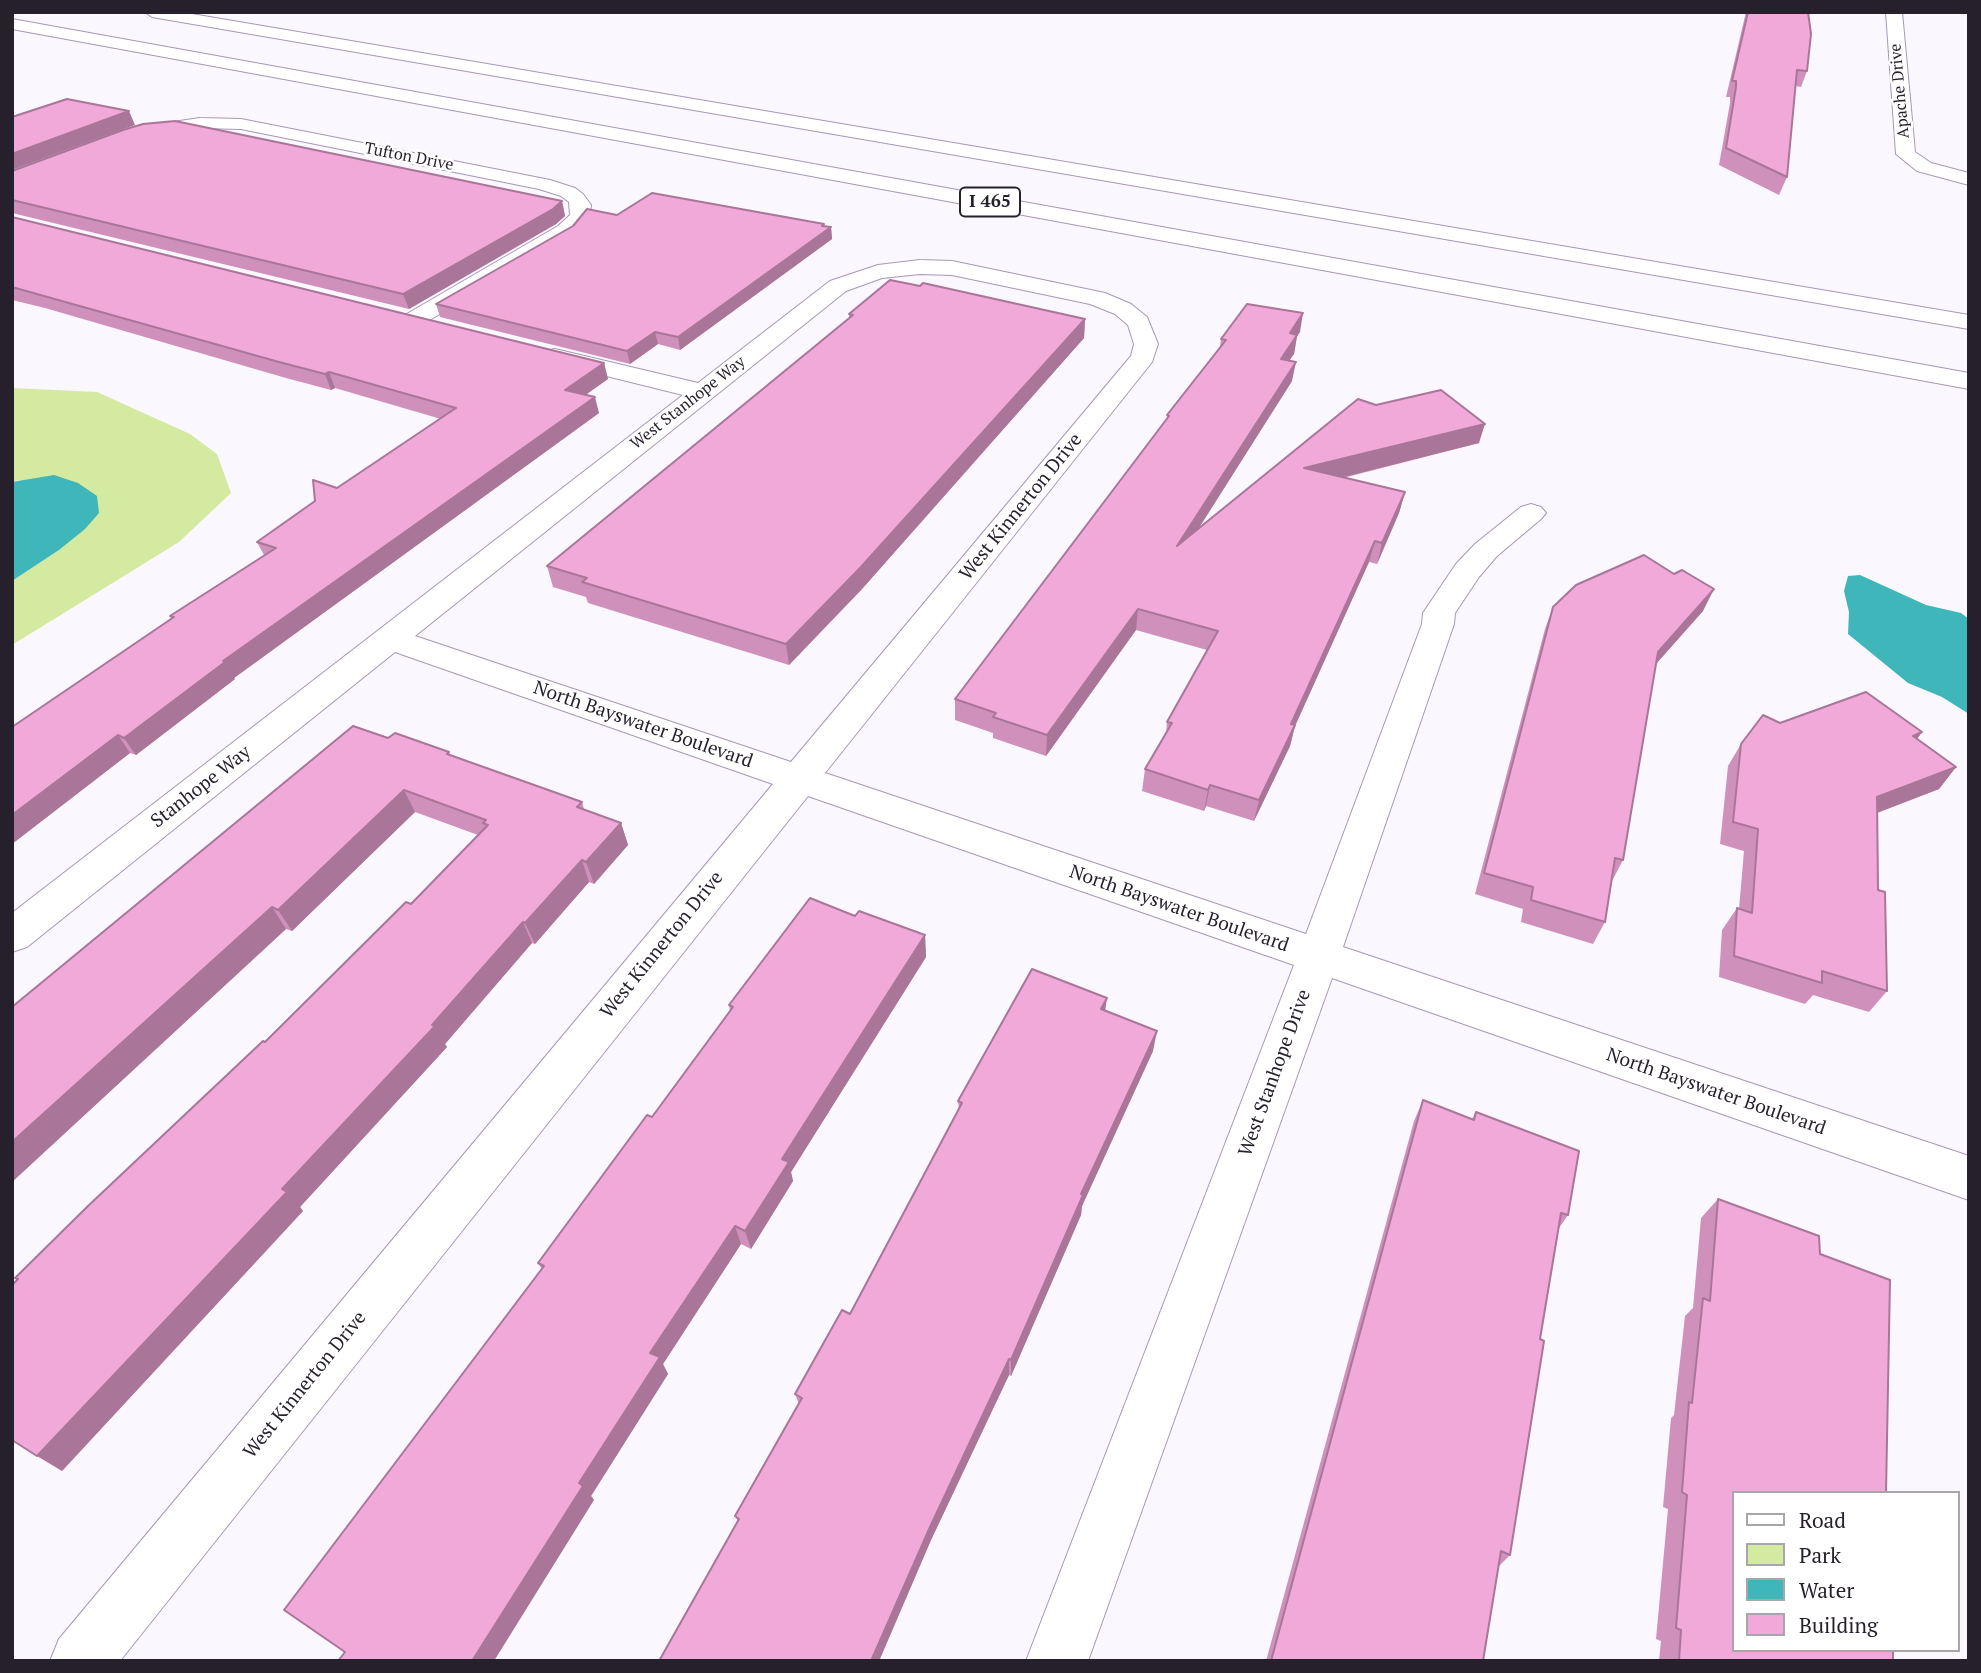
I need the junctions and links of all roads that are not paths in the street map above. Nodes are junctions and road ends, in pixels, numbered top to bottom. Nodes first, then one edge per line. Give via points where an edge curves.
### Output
1 (152, 12) edge
2 (1894, 12) edge
3 (12, 24) edge
4 (121, 137) edge
5 (1969, 178) edge
6 (1024, 281) joint
7 (386, 313) edge
8 (413, 320) junction
9 (1969, 322) edge
10 (450, 329) edge
11 (538, 352) edge
12 (1969, 380) edge
13 (702, 392) junction
14 (1531, 513) dead end
15 (390, 639) junction
16 (799, 778) junction
17 (12, 936) edge
18 (1318, 957) junction
19 (1969, 1178) edge
20 (81, 1661) edge
21 (1057, 1661) edge

1 - 9 main road, I 465
2 - 5 main road, Apache Drive via 1906,154 1918,165
3 - 12 main road, I 465
4 - 8 main road, Tufton Drive via 183,124 241,124 543,184 576,198 580,216 566,231
6 - 13 main road, West Stanhope Way via 936,267 870,274 824,294
6 - 16 main road, West Kinnerton Drive via 1097,298 1123,309 1139,322 1145,336 1143,357
7 - 8 main road
8 - 10 main road
11 - 13 main road
13 - 15 main road, West Stanhope Way
14 - 18 main road, West Stanhope Drive via 1486,550 1439,613
15 - 16 main road, North Bayswater Boulevard
15 - 17 main road, Stanhope Way
16 - 18 main road, North Bayswater Boulevard
16 - 20 main road, West Kinnerton Drive
18 - 19 main road, North Bayswater Boulevard
18 - 21 main road, West Stanhope Drive

